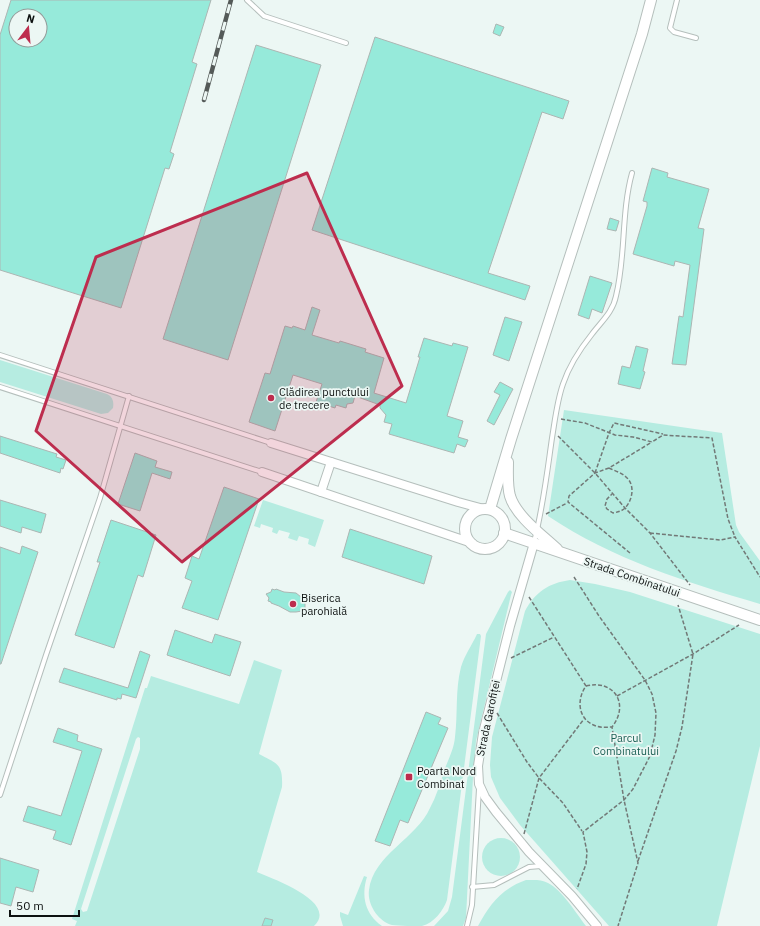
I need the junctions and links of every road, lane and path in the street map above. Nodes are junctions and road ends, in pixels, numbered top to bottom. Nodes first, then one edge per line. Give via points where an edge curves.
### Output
1 (247, 0) edge
2 (651, 0) edge
3 (677, 0) edge
4 (253, 2) edge
5 (696, 38) dead end
6 (346, 43) dead end
7 (632, 173) dead end
8 (0, 355) edge
9 (0, 387) edge
10 (129, 396) junction
11 (559, 419) dead end
12 (120, 426) junction
13 (609, 433) junction
14 (663, 434) junction
15 (557, 435) dead end
16 (511, 439) junction
17 (652, 442) junction
18 (271, 443) joint
19 (331, 462) junction
20 (609, 468) junction
21 (262, 472) joint
22 (595, 473) junction
23 (321, 492) junction
24 (612, 494) junction
25 (568, 502) junction
26 (625, 508) junction
27 (487, 509) junction
28 (545, 515) dead end
29 (537, 531) junction
30 (504, 533) junction
31 (650, 533) junction
32 (735, 537) junction
33 (472, 543) junction
34 (534, 543) junction
35 (560, 552) junction
36 (630, 553) dead end
37 (574, 577) dead end
38 (760, 577) edge
39 (690, 585) dead end
40 (529, 597) dead end
41 (678, 605) dead end
42 (760, 620) edge
43 (739, 625) dead end
44 (554, 636) junction
45 (692, 654) junction
46 (509, 659) dead end
47 (645, 680) junction
48 (586, 686) junction
49 (617, 696) junction
50 (495, 710) dead end
51 (584, 719) junction
52 (612, 727) junction
53 (539, 778) junction
54 (479, 784) junction
55 (0, 795) edge
56 (624, 800) junction
57 (583, 832) junction
58 (524, 836) dead end
59 (638, 863) junction
60 (543, 866) junction
61 (472, 887) junction
62 (576, 894) dead end
63 (467, 926) edge
64 (597, 926) edge
65 (618, 926) edge

1 - 4 lane
2 - 16 street
3 - 5 lane via 670,28 674,32
4 - 6 lane via 256,10 264,16
7 - 29 lane via 616,297 608,314 576,356 563,384
8 - 10 lane
9 - 12 lane
10 - 12 lane
10 - 18 lane
11 - 13 path via 585,423
12 - 21 lane
12 - 55 lane via 100,498
13 - 14 path via 614,423
13 - 17 path
13 - 22 path
14 - 17 path
14 - 32 path via 712,438 728,519
15 - 22 path
16 - 27 street
16 - 29 street via 508,473 510,497 519,512
17 - 20 path
18 - 19 street
19 - 23 street
19 - 27 street
20 - 22 path
20 - 26 path via 630,480 632,492
21 - 23 street
22 - 24 path
22 - 25 path via 569,496
23 - 33 street
24 - 26 path
24 - 26 path via 605,503 607,509 613,513
25 - 28 path
25 - 36 path
26 - 31 path
27 - 30 street via 496,512 503,521
27 - 33 street via 473,512 466,522 466,534
29 - 34 lane
29 - 35 street
30 - 33 street via 493,547 482,548
30 - 34 street, Strada Combinatului
31 - 32 path via 720,540
31 - 39 path
32 - 38 path
34 - 35 street, Strada Combinatului
34 - 54 street, Strada Garofiței via 483,733 478,766
35 - 42 street, Strada Combinatului
37 - 47 path
40 - 44 path
41 - 45 path
43 - 45 path
44 - 46 path
44 - 48 path
45 - 47 path
45 - 59 path via 679,740
47 - 49 path
47 - 56 path via 655,704 653,746 646,766
48 - 49 path via 596,684 613,691
48 - 51 path via 580,704
49 - 52 path via 620,706
50 - 53 path
51 - 52 path via 596,726
51 - 53 path
52 - 56 path
53 - 57 path via 563,803
53 - 58 path
54 - 60 street, Strada Garofiței via 496,812
54 - 61 lane
56 - 57 path
56 - 59 path
57 - 62 path via 587,852 586,864
59 - 65 path
60 - 61 lane via 529,867 494,885
60 - 64 street, Strada Garofiței
61 - 63 lane via 471,912

